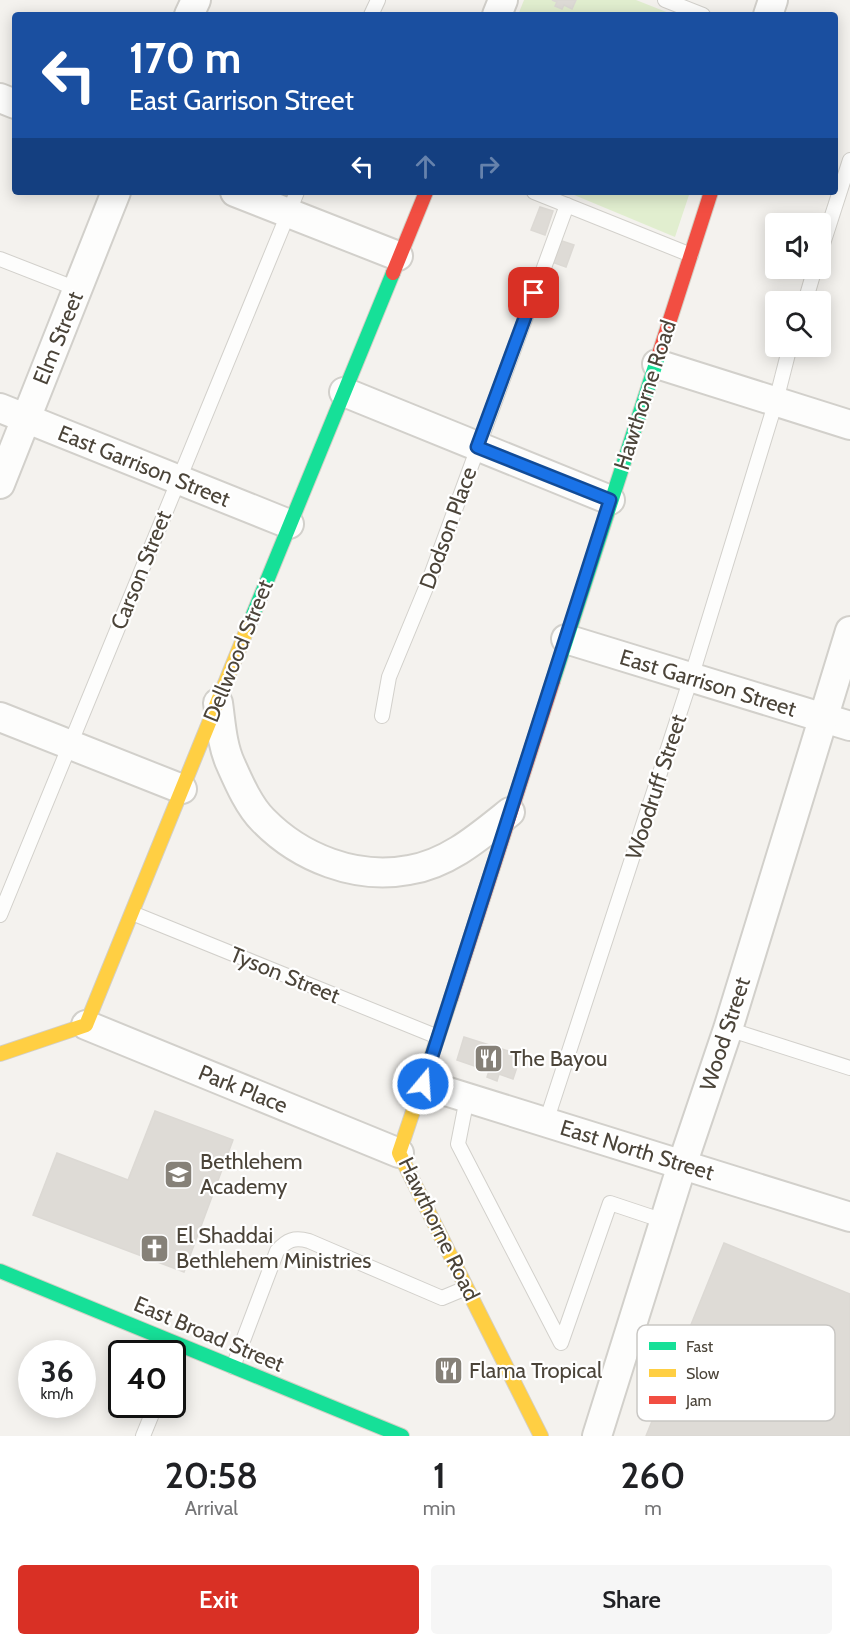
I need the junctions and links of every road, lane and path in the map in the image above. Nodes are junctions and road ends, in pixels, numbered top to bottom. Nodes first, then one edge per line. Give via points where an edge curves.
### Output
1 (665, 0) edge
2 (695, 12) edge
3 (850, 160) edge
4 (115, 195) edge
5 (253, 195) edge
6 (425, 195) edge
7 (542, 195) edge
8 (710, 195) edge
9 (292, 202) edge
10 (567, 205) junction
11 (831, 219) edge
12 (691, 255) junction
13 (399, 256) junction
14 (0, 259) edge
15 (77, 289) junction
16 (787, 357) edge
17 (657, 364) junction
18 (344, 392) junction
19 (776, 401) junction
20 (13, 413) edge
21 (850, 425) edge
22 (477, 447) junction
23 (178, 480) junction
24 (0, 484) edge
25 (610, 500) junction
26 (288, 524) junction
27 (850, 631) edge
28 (566, 639) junction
29 (691, 678) junction
30 (218, 703) junction
31 (382, 716) dead end
32 (0, 717) edge
33 (823, 718) junction
34 (850, 726) edge
35 (70, 745) junction
36 (182, 789) junction
37 (510, 812) junction
38 (132, 912) junction
39 (0, 915) edge
40 (86, 1025) junction
41 (728, 1029) junction
42 (438, 1037) junction
43 (0, 1054) edge
44 (850, 1068) edge
45 (423, 1084) junction
46 (467, 1098) junction
47 (546, 1122) junction
48 (399, 1153) junction
49 (682, 1165) junction
50 (850, 1217) edge
51 (664, 1221) junction
52 (0, 1271) edge
53 (466, 1288) junction
54 (233, 1367) junction
55 (150, 1418) edge
56 (143, 1436) edge
57 (402, 1436) edge
58 (541, 1436) edge
59 (597, 1436) edge

1 - 2 lane
3 - 11 lane
4 - 15 street, Elm Street
5 - 9 street
6 - 13 street, Dellwood Street
7 - 10 lane
8 - 12 street, Hawthorne Road
9 - 13 street
9 - 23 lane, Carson Street
10 - 12 lane
10 - 22 lane, Dodson Place
12 - 17 street, Hawthorne Road
13 - 18 street, Dellwood Street
14 - 15 lane
15 - 20 street, Elm Street
16 - 19 lane, Woodruff Street
17 - 19 street
17 - 25 street, Hawthorne Road
18 - 22 street
18 - 26 street, Dellwood Street
19 - 21 street
19 - 29 lane, Woodruff Street
20 - 23 street, East Garrison Street
20 - 24 street, Elm Street
22 - 25 street
22 - 31 lane, Dodson Place via 389,677
23 - 26 street, East Garrison Street
23 - 35 lane, Carson Street
25 - 28 street, Hawthorne Road
26 - 30 street, Dellwood Street
27 - 33 street, Wood Street
28 - 29 street, East Garrison Street
28 - 37 street, Hawthorne Road
29 - 33 street, East Garrison Street
29 - 47 lane, Woodruff Street
30 - 36 street, Dellwood Street
30 - 37 street via 231,766 262,819 282,837 344,868 364,872 408,870 436,862
32 - 35 street
33 - 34 street, East Garrison Street
33 - 41 street, Wood Street
35 - 36 street
35 - 39 lane, Carson Street
36 - 38 street, Dellwood Street
37 - 42 street, Hawthorne Road
38 - 40 street, Dellwood Street
38 - 42 lane, Tyson Street
40 - 43 street
40 - 48 street, Park Place
41 - 44 lane
41 - 49 street, Wood Street
42 - 45 street, Hawthorne Road
45 - 46 street, East North Street
45 - 48 street, Hawthorne Road
46 - 47 street, East North Street
46 - 51 lane via 458,1144 561,1343 610,1203
47 - 49 street, East North Street
48 - 53 street, Hawthorne Road
49 - 50 street, East North Street
49 - 51 street, Wood Street
51 - 59 street, Wood Street
52 - 54 street, East Broad Street via 178,1349
53 - 54 lane via 442,1298 309,1241 286,1241 277,1251
53 - 58 street, Hawthorne Road
54 - 57 street, East Broad Street
55 - 56 lane

